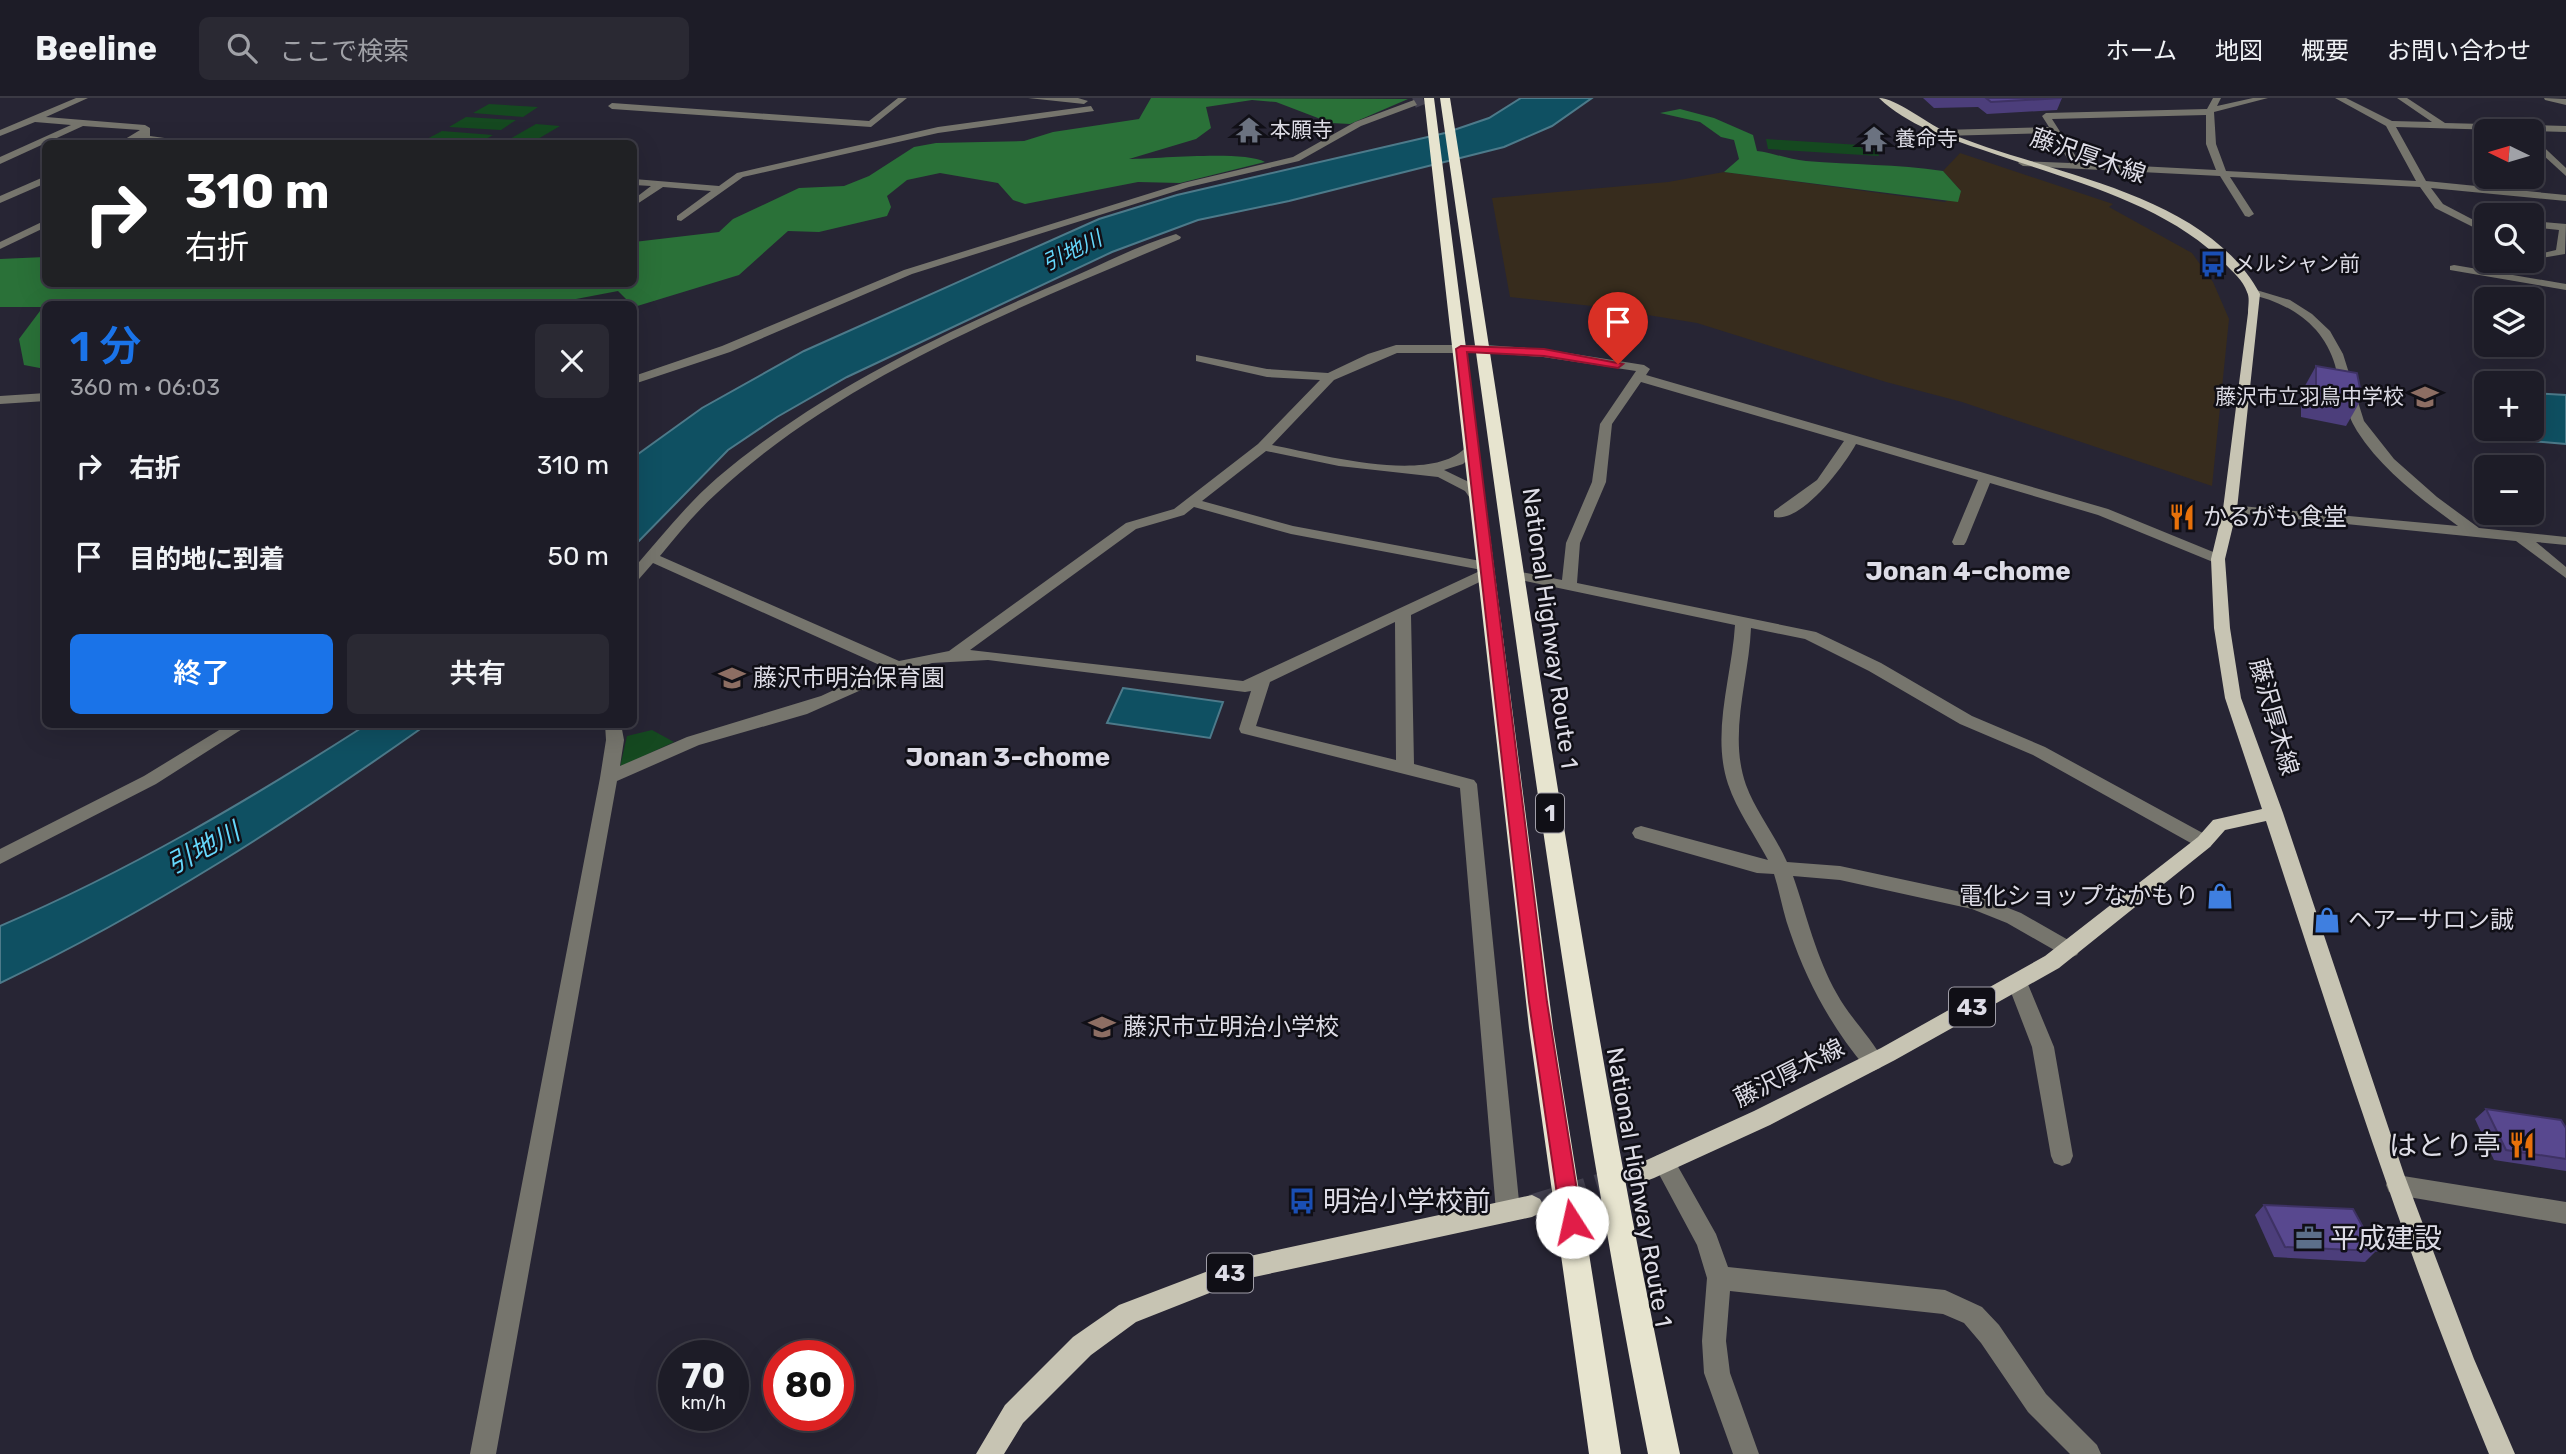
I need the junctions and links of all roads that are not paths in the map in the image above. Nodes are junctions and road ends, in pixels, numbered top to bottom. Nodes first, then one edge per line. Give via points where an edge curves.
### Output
1 (84, 98) edge
2 (903, 98) edge
3 (1032, 98) edge
4 (1429, 98) edge
5 (1445, 98) edge
6 (1883, 98) edge
7 (2217, 98) edge
8 (2264, 98) edge
9 (2339, 98) edge
10 (2401, 98) edge
11 (2547, 98) edge
12 (1089, 99) edge
13 (2566, 102) edge
14 (1414, 103) dead end
15 (612, 106) dead end
16 (2211, 111) junction
17 (34, 119) junction
18 (83, 123) junction
19 (2390, 124) junction
20 (2442, 125) junction
21 (2474, 127) edge
22 (5, 128) edge
23 (2566, 129) edge
24 (2055, 130) junction
25 (2544, 130) edge
26 (145, 132) junction
27 (0, 133) edge
28 (1942, 133) junction
29 (45, 140) edge
30 (129, 140) edge
31 (165, 140) edge
32 (42, 141) edge
33 (2544, 151) edge
34 (0, 160) edge
35 (2024, 163) junction
36 (2077, 166) junction
37 (1447, 170) junction
38 (2566, 173) edge
39 (2223, 174) junction
40 (42, 180) edge
41 (637, 182) edge
42 (661, 184) junction
43 (2423, 184) junction
44 (720, 189) junction
45 (2566, 198) edge
46 (0, 200) edge
47 (637, 201) edge
48 (2249, 214) dead end
49 (681, 218) dead end
50 (2461, 218) junction
51 (2474, 219) edge
52 (2474, 224) edge
53 (42, 225) edge
54 (2544, 225) edge
55 (2565, 227) edge
56 (22, 235) junction
57 (42, 237) edge
58 (1176, 237) dead end
59 (0, 246) edge
60 (2544, 257) edge
61 (2454, 268) dead end
62 (2529, 273) edge
63 (2528, 279) junction
64 (2566, 287) edge
65 (2253, 292) junction
66 (1461, 349) junction
67 (1485, 349) junction
68 (1200, 358) dead end
69 (1331, 377) junction
70 (1639, 377) junction
71 (637, 379) edge
72 (42, 397) edge
73 (0, 400) edge
74 (1853, 439) junction
75 (1263, 447) junction
76 (1472, 449) junction
77 (1421, 469) junction
78 (1986, 477) junction
79 (1479, 501) junction
80 (1191, 502) junction
81 (2230, 509) junction
82 (1779, 514) dead end
83 (2477, 534) junction
84 (2521, 538) junction
85 (2566, 541) edge
86 (1959, 542) dead end
87 (2541, 554) junction
88 (651, 557) junction
89 (2218, 559) junction
90 (2566, 564) edge
91 (1487, 570) junction
92 (637, 573) edge
93 (1517, 575) junction
94 (2566, 575) edge
95 (1569, 584) junction
96 (1403, 614) junction
97 (1743, 623) junction
98 (955, 653) junction
99 (895, 666) junction
100 (1262, 682) junction
101 (235, 728) edge
102 (614, 728) edge
103 (1405, 769) junction
104 (609, 778) junction
105 (2274, 813) junction
106 (1642, 833) dead end
107 (2204, 842) junction
108 (0, 857) edge
109 (1782, 870) junction
110 (2070, 950) junction
111 (2017, 982) junction
112 (1873, 1062) junction
113 (2062, 1156) dead end
114 (1655, 1167) joint
115 (2398, 1185) junction
116 (1532, 1206) tunnel mouth
117 (1508, 1211) junction
118 (2566, 1213) edge
119 (1719, 1278) junction
120 (483, 1454) edge
121 (989, 1454) edge
122 (1605, 1454) edge
123 (1664, 1454) edge
124 (1746, 1454) edge
125 (2088, 1454) edge
126 (2502, 1454) edge

1 - 17 street
2 - 15 street via 871,124
3 - 12 street
4 - 37 highway, National Highway Route 1 / 1 via 1432,125
5 - 37 highway, National Highway Route 1 / 1
6 - 28 main road, 藤沢厚木線
7 - 16 street
8 - 16 street
9 - 19 street
10 - 20 street
11 - 13 street
12 - 44 street via 1091,109 925,132 740,175
14 - 71 street via 1358,124 1296,159 1186,185 908,272 714,354
16 - 24 street via 2046,116
16 - 39 street via 2211,144
17 - 18 street
17 - 22 street
18 - 26 street via 145,128
18 - 29 street
19 - 20 street
19 - 43 street
20 - 21 street
22 - 27 street
23 - 25 street
24 - 28 street
24 - 36 street
26 - 30 street
26 - 31 street via 145,138
28 - 35 main road, 藤沢厚木線
32 - 34 street
33 - 38 street
35 - 36 street
35 - 65 main road, 藤沢厚木線 via 2107,190 2174,220 2210,242
36 - 39 street
37 - 66 highway, National Highway Route 1 / 1
37 - 67 highway, National Highway Route 1 / 1
39 - 43 street
39 - 48 street
40 - 46 street
41 - 42 street
42 - 44 street
42 - 47 street
43 - 45 street
43 - 50 street via 2440,206
44 - 49 street
50 - 51 street
50 - 52 street
53 - 56 street
54 - 55 street
55 - 60 street via 2561,252
56 - 57 street
56 - 59 street
58 - 88 street via 1067,283 831,402 722,480 684,516
61 - 63 street
62 - 63 street
63 - 64 street
65 - 81 main road, 藤沢厚木線
65 - 83 street via 2288,302 2332,341 2345,395 2367,435 2402,474
66 - 67 street
66 - 69 street via 1396,349
66 - 76 highway, National Highway Route 1 / 1
67 - 70 street via 1644,369
67 - 93 highway, National Highway Route 1 / 1
68 - 69 street via 1267,373
69 - 75 street
70 - 74 street
70 - 95 street via 1606,424 1599,482 1573,543
72 - 73 street
74 - 78 street
74 - 82 street via 1822,487
75 - 77 street via 1339,462
75 - 80 street
76 - 77 street via 1455,463
76 - 79 highway, National Highway Route 1 / 1
77 - 79 street via 1456,479
78 - 86 street
78 - 89 street via 2103,512
79 - 91 highway, National Highway Route 1 / 1
80 - 91 street via 1291,530
80 - 98 street via 1179,512 1131,526
81 - 83 street
81 - 89 main road, 藤沢厚木線
83 - 84 street
84 - 85 street
84 - 87 street
87 - 90 street
87 - 94 street
88 - 92 street
88 - 99 street
89 - 105 main road, 藤沢厚木線 via 2233,698
91 - 96 street
91 - 122 highway, National Highway Route 1 / 1 via 1541,1028
93 - 95 street
93 - 123 highway, National Highway Route 1 / 1 via 1584,1027
95 - 97 street
96 - 100 street
96 - 103 street
97 - 107 street via 1810,635 1966,720 2039,751
97 - 109 street via 1731,744 1733,771
98 - 99 street
98 - 100 street via 1245,687
99 - 104 street via 803,709 692,742
100 - 103 street via 1247,729
101 - 108 street via 128,792
102 - 104 street
103 - 117 street via 1468,785
104 - 120 street
105 - 107 main road, 藤沢厚木線 / 43 via 2219,825
105 - 115 main road
106 - 109 street
107 - 110 main road, 藤沢厚木線 / 43
109 - 110 street via 1840,873 1975,902
109 - 112 street via 1823,987 1843,1028
110 - 111 main road, 藤沢厚木線 / 43
111 - 112 main road, 藤沢厚木線 / 43
111 - 113 street via 2043,1047
112 - 114 main road, 藤沢厚木線 / 43
114 - 119 street via 1708,1242
115 - 118 street
115 - 126 main road via 2456,1350
116 - 117 main road, 43
117 - 121 main road, 43 via 1245,1268 1128,1313 1082,1346 1014,1415
119 - 124 street via 1714,1340 1717,1373
119 - 125 street via 1945,1303 1973,1315 2037,1403

